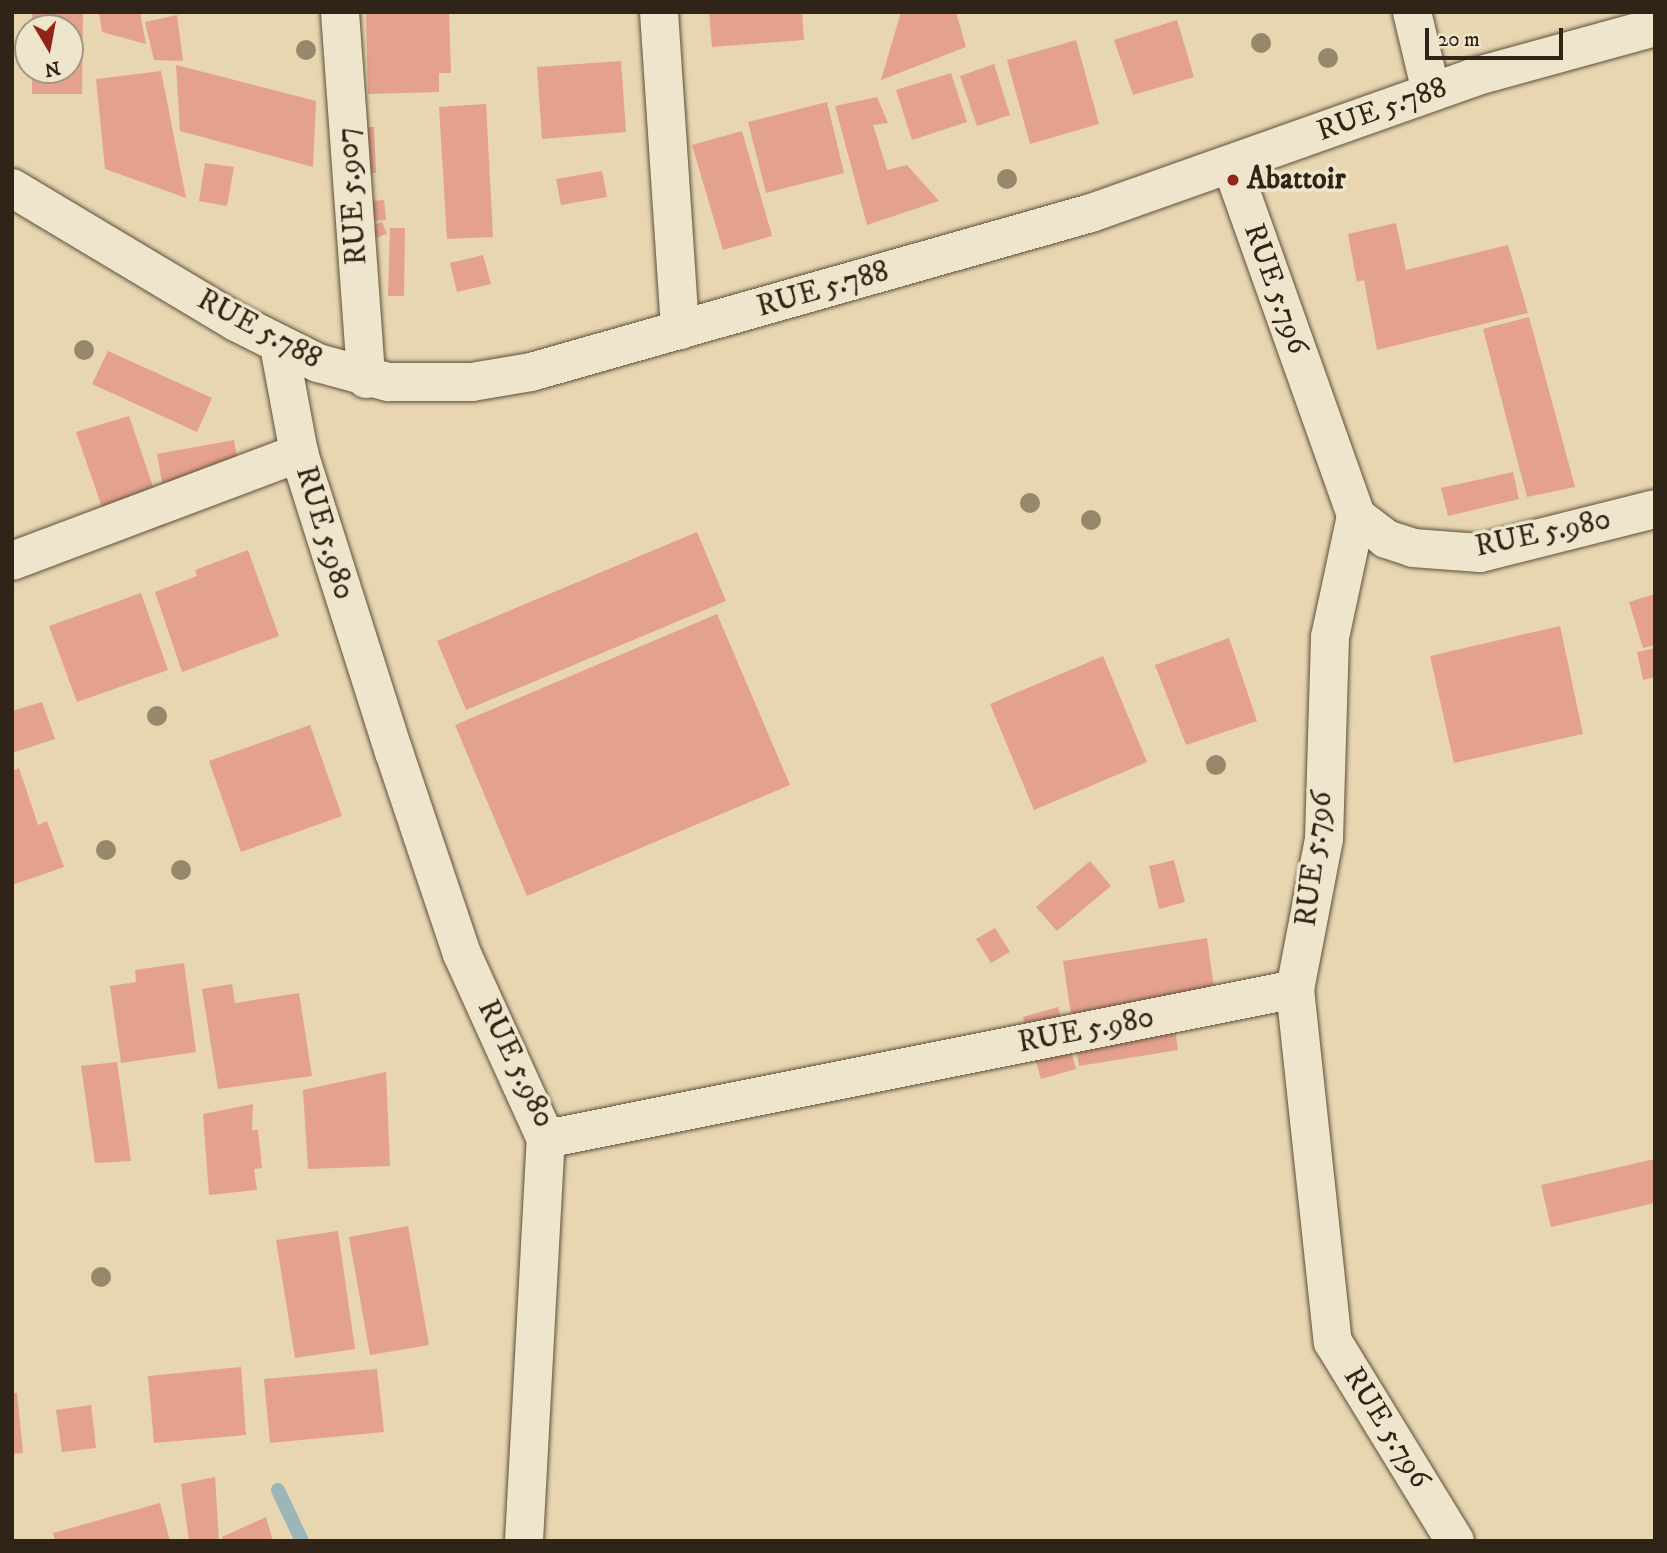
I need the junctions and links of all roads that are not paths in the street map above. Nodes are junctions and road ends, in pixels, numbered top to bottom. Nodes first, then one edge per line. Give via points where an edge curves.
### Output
1 (340, 12) edge
2 (659, 12) edge
3 (1412, 12) edge
4 (1655, 27) edge
5 (1431, 92) junction
6 (1231, 164) junction
7 (12, 188) edge
8 (680, 330) junction
9 (279, 346) junction
10 (366, 379) junction
11 (299, 453) junction
12 (1655, 509) edge
13 (1356, 516) junction
14 (12, 561) edge
15 (1295, 989) junction
16 (546, 1139) junction
17 (524, 1541) edge
18 (1455, 1541) edge

1 - 10 street, RUE 5.907
2 - 8 street
3 - 5 street
4 - 5 street, RUE 5.788
5 - 6 street, RUE 5.788
6 - 8 street, RUE 5.788 via 1079,216
6 - 13 street, RUE 5.796
7 - 9 street, RUE 5.788
8 - 10 street, RUE 5.788 via 531,372 472,382
9 - 10 street, RUE 5.788
9 - 11 street, RUE 5.980
11 - 14 street
11 - 16 street, RUE 5.980 via 462,954
12 - 13 street, RUE 5.980 via 1480,552 1413,548 1386,539
13 - 15 street, RUE 5.796 via 1330,637 1324,839
15 - 16 street, RUE 5.980
15 - 18 street, RUE 5.796 via 1333,1342
16 - 17 street

